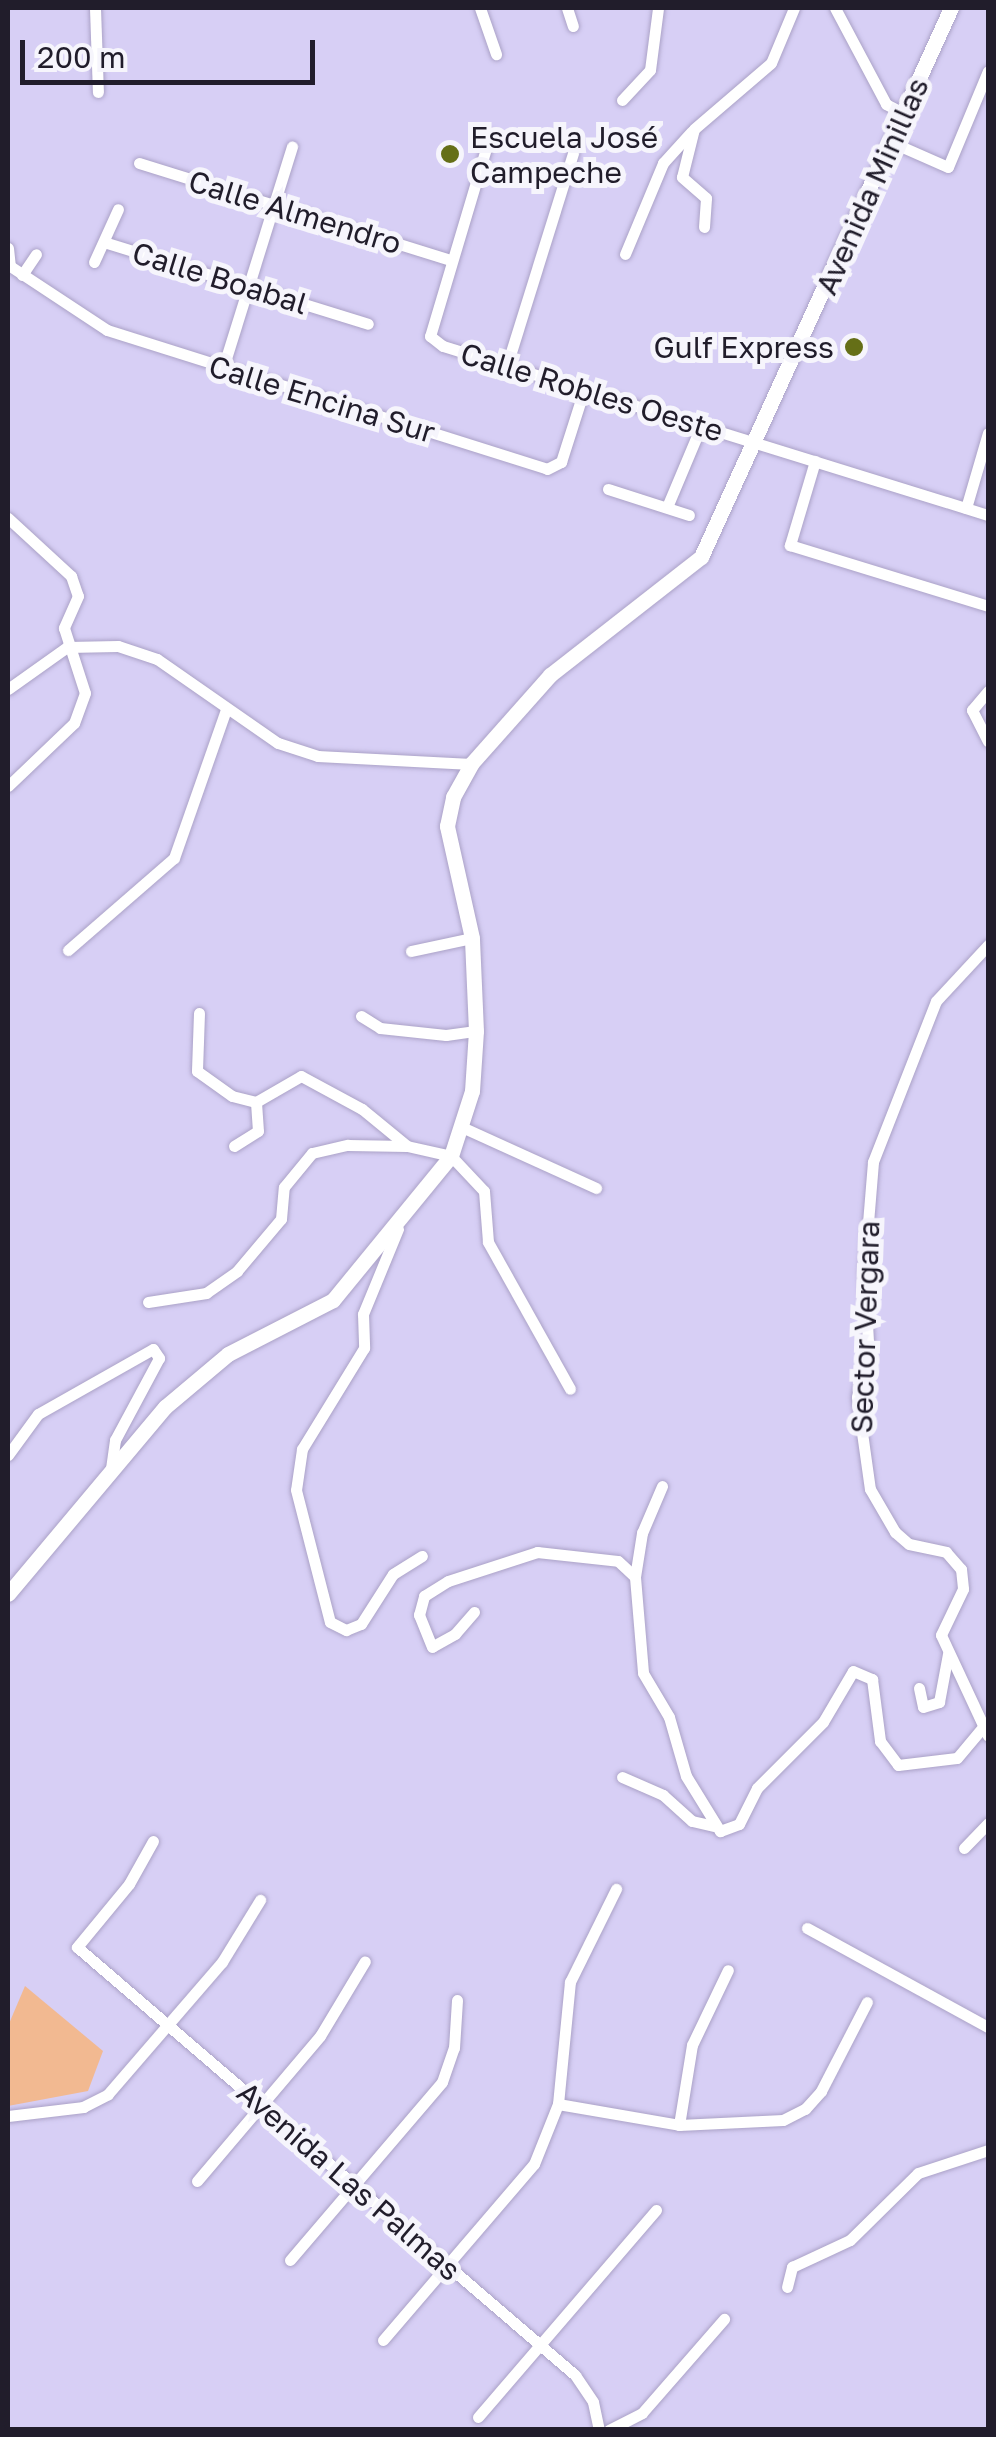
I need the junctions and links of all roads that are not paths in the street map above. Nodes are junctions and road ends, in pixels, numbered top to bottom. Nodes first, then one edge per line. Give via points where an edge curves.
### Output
1 (95, 8) edge
2 (480, 8) edge
3 (568, 8) edge
4 (658, 8) edge
5 (794, 8) edge
6 (835, 8) edge
7 (951, 8) edge
8 (573, 26) dead end
9 (496, 54) dead end
10 (988, 71) edge
11 (98, 92) dead end
12 (622, 100) dead end
13 (904, 114) junction
14 (694, 129) junction
15 (490, 134) dead end
16 (891, 142) junction
17 (292, 146) dead end
18 (573, 153) dead end
19 (139, 164) dead end
20 (273, 206) junction
21 (118, 209) dead end
22 (704, 227) dead end
23 (107, 243) junction
24 (8, 248) edge
25 (36, 254) dead end
26 (625, 254) dead end
27 (451, 260) junction
28 (94, 262) dead end
29 (22, 274) junction
30 (248, 287) junction
31 (368, 324) dead end
32 (507, 365) junction
33 (223, 368) junction
34 (584, 390) junction
35 (701, 426) junction
36 (988, 433) edge
37 (756, 444) junction
38 (815, 461) junction
39 (608, 490) dead end
40 (667, 507) junction
41 (966, 508) junction
42 (689, 515) dead end
43 (988, 515) edge
44 (8, 518) edge
45 (988, 606) edge
46 (67, 647) junction
47 (8, 690) edge
48 (988, 691) edge
49 (225, 712) junction
50 (988, 741) edge
51 (471, 764) junction
52 (8, 786) edge
53 (472, 938) junction
54 (988, 945) edge
55 (68, 950) dead end
56 (411, 951) dead end
57 (200, 1013) dead end
58 (360, 1016) dead end
59 (476, 1030) junction
60 (256, 1102) junction
61 (464, 1128) junction
62 (234, 1146) dead end
63 (407, 1146) junction
64 (452, 1156) junction
65 (596, 1188) dead end
66 (398, 1229) junction
67 (148, 1302) dead end
68 (570, 1389) dead end
69 (8, 1455) edge
70 (111, 1470) junction
71 (662, 1486) dead end
72 (422, 1556) dead end
73 (635, 1577) junction
74 (8, 1594) edge
75 (474, 1612) dead end
76 (948, 1654) junction
77 (919, 1688) dead end
78 (985, 1733) edge
79 (622, 1777) dead end
80 (988, 1823) edge
81 (712, 1826) junction
82 (152, 1840) dead end
83 (964, 1848) dead end
84 (616, 1889) dead end
85 (260, 1900) dead end
86 (807, 1928) dead end
87 (364, 1962) dead end
88 (728, 1970) dead end
89 (457, 2000) dead end
90 (866, 2002) dead end
91 (170, 2027) junction
92 (988, 2027) edge
93 (558, 2104) junction
94 (262, 2106) junction
95 (8, 2116) edge
96 (679, 2124) junction
97 (988, 2150) edge
98 (198, 2180) dead end
99 (355, 2186) junction
100 (656, 2210) dead end
101 (290, 2260) dead end
102 (447, 2266) junction
103 (787, 2287) dead end
104 (724, 2319) dead end
105 (383, 2340) dead end
106 (540, 2345) junction
107 (478, 2417) dead end
108 (599, 2430) edge
109 (609, 2430) edge

1 - 11 street
2 - 9 street
3 - 8 street
4 - 12 street via 650,70
5 - 14 street via 771,63
6 - 13 street via 886,104
7 - 13 street, Avenida Minillas
10 - 16 street via 948,167
13 - 16 street, Avenida Minillas
14 - 22 street via 682,178 706,198
14 - 26 street via 662,163
15 - 27 street
16 - 37 street, Avenida Minillas
17 - 20 street
18 - 32 street
19 - 20 street, Calle Almendro
20 - 27 street, Calle Almendro
20 - 30 street
21 - 23 street, Calle Boabal
23 - 28 street
23 - 30 street, Calle Boabal
24 - 29 street via 10,266
25 - 29 street
27 - 32 street, Calle Robles Oeste via 430,336
29 - 33 street, Calle Encina Sur via 108,330
30 - 31 street, Calle Boabal
30 - 33 street
32 - 34 street, Calle Robles Oeste
33 - 34 street, Calle Encina Sur via 547,469 561,462
34 - 35 street, Calle Robles Oeste
35 - 37 street, Calle Robles Oeste
35 - 40 street
36 - 41 street
37 - 38 street, Calle Robles Oeste
37 - 51 street, Avenida Minillas via 700,557 550,675
38 - 41 street, Calle Robles Oeste
38 - 45 street via 790,546
39 - 40 street
40 - 42 street
41 - 43 street, Calle Robles Oeste
44 - 46 street via 70,576 78,596 64,628
46 - 47 street
46 - 49 street via 118,646 158,659
46 - 52 street via 86,692 78,718
48 - 50 street via 972,710
49 - 51 street via 318,756
49 - 55 street via 174,858
51 - 53 street, Avenida Minillas via 447,826
53 - 56 street
53 - 59 street, Avenida Minillas
54 - 76 street, Sector Vergara via 936,1001 873,1162 864,1272 861,1455 870,1489 896,1532 910,1544 946,1552 961,1569 963,1589 941,1634
57 - 60 street via 197,1070 232,1096
58 - 59 street via 380,1028 446,1036
59 - 61 street, Avenida Minillas
60 - 62 street via 258,1130
60 - 63 street via 301,1076 362,1110
61 - 64 street, Avenida Minillas
61 - 65 street
63 - 64 street
63 - 67 street via 348,1144 312,1153 284,1187 281,1219 237,1272 206,1293
64 - 66 street, Avenida Minillas
64 - 68 street via 484,1191 488,1242
66 - 70 street, Avenida Minillas via 333,1300 228,1354 178,1396
66 - 72 street via 363,1314 364,1348 302,1449 296,1490 330,1622 346,1630 361,1624 394,1574
69 - 70 street via 38,1414 153,1349 159,1358 115,1440
70 - 74 street, Avenida Minillas
71 - 73 street via 642,1532
73 - 75 street via 618,1561 537,1552 448,1581 424,1596 419,1615 432,1647
73 - 81 street via 643,1673 669,1717 686,1776
76 - 77 street via 939,1702 923,1707
76 - 78 street
78 - 81 street via 957,1758 898,1765 880,1740 872,1678 854,1670 823,1722 756,1788 738,1824 720,1832
79 - 81 street via 663,1796 692,1821
80 - 83 street
82 - 91 street, Avenida Las Palmas via 128,1884 76,1947
84 - 93 street via 570,1982
85 - 91 street
86 - 92 street
87 - 94 street via 320,2036
88 - 96 street via 692,2045
89 - 99 street via 454,2048 442,2082
90 - 96 street via 805,2110 729,2126
91 - 94 street, Avenida Las Palmas
91 - 95 street via 108,2094 83,2107
93 - 96 street
93 - 102 street via 534,2164
94 - 98 street
94 - 99 street, Avenida Las Palmas
97 - 103 street via 918,2173 850,2240 792,2267
99 - 101 street
99 - 102 street, Avenida Las Palmas
100 - 106 street
102 - 105 street
102 - 106 street, Avenida Las Palmas
104 - 109 street via 642,2414
106 - 107 street
106 - 108 street, Avenida Las Palmas via 576,2374 593,2402

